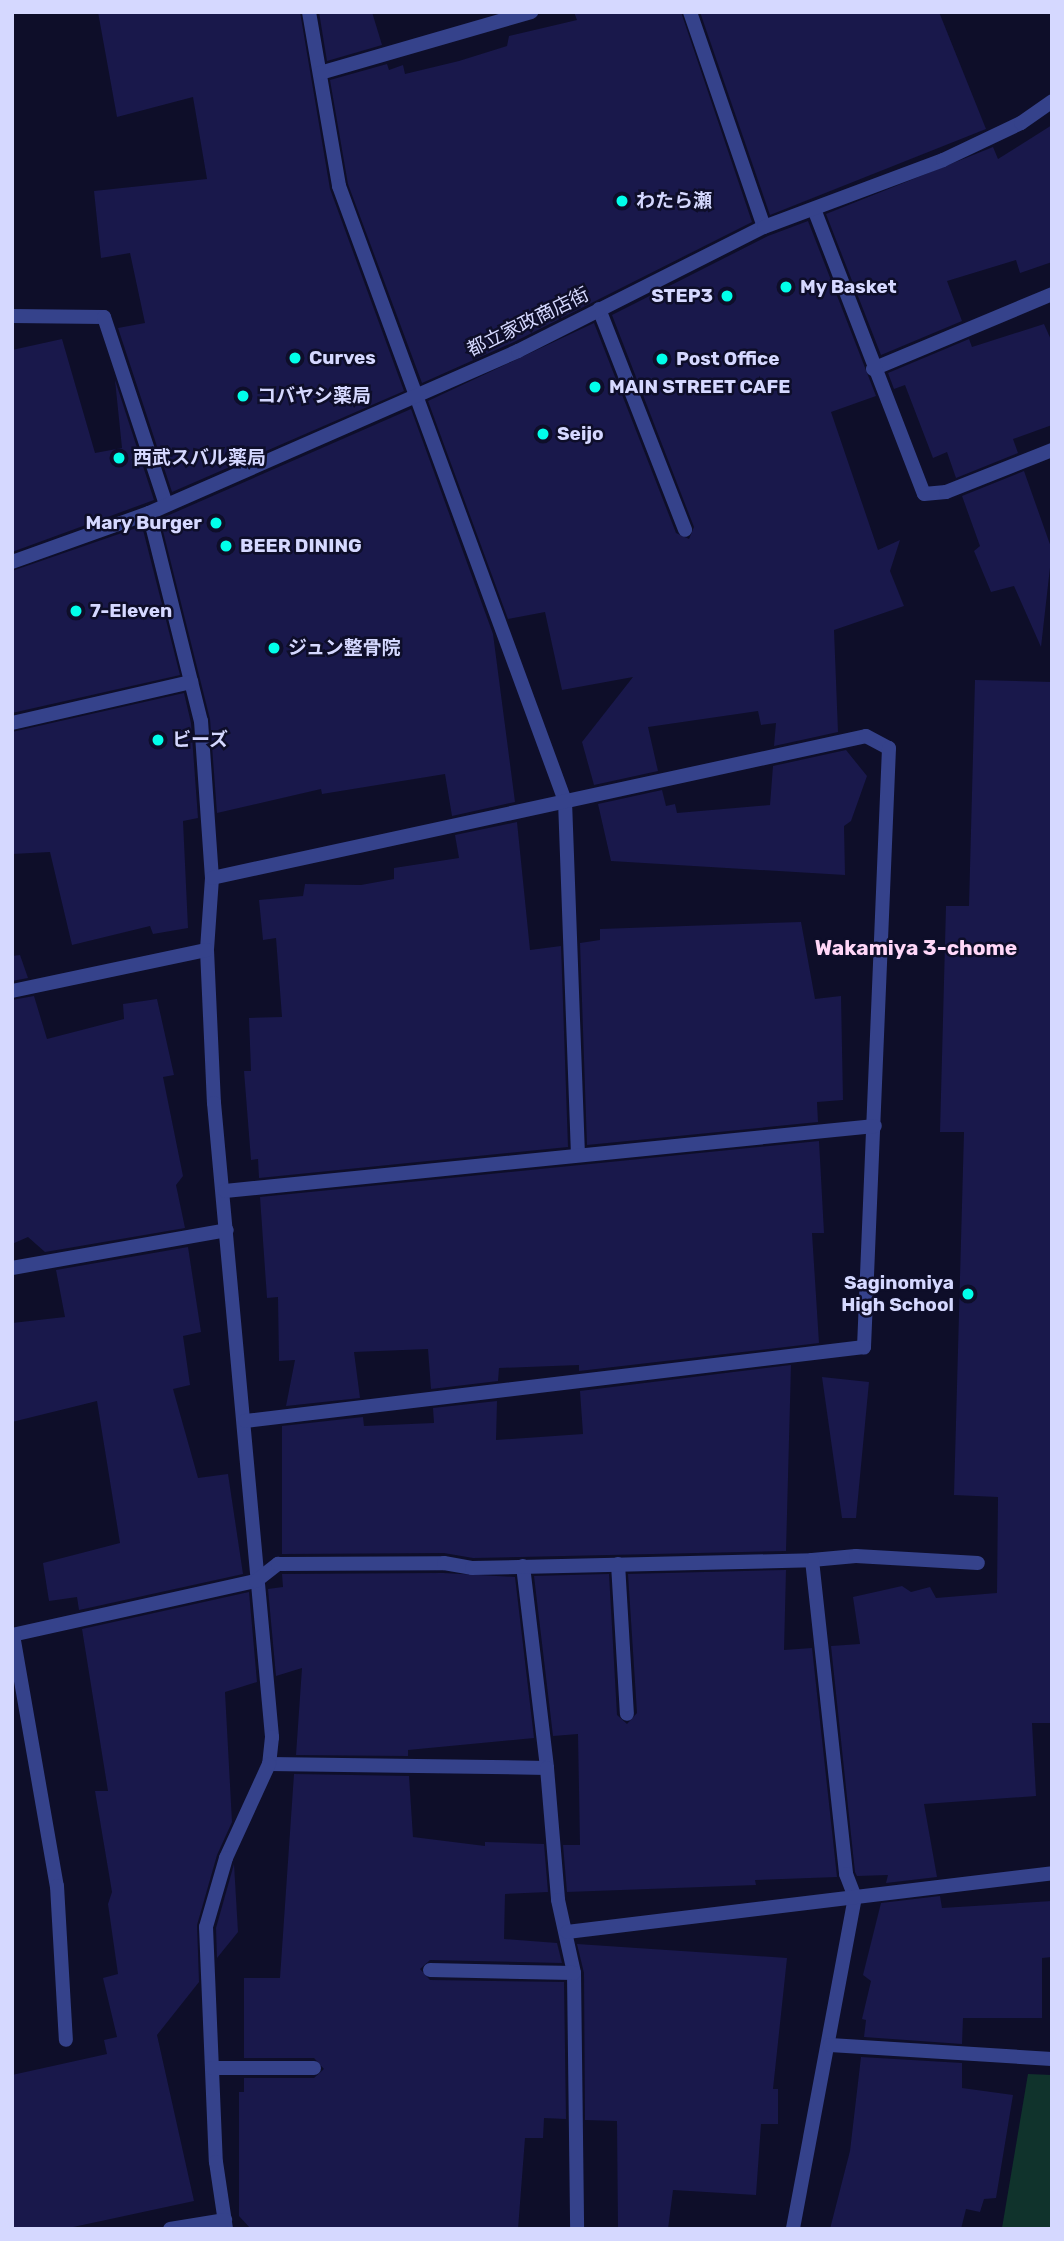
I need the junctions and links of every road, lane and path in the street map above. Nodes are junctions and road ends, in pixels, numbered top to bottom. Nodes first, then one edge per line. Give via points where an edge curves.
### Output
1 (309, 12) edge
2 (531, 12) edge
3 (690, 12) edge
4 (320, 73) junction
5 (1052, 101) edge
6 (814, 209) junction
7 (764, 227) junction
8 (1052, 294) edge
9 (599, 309) junction
10 (12, 316) edge
11 (873, 369) junction
12 (415, 394) junction
13 (1052, 450) edge
14 (166, 505) junction
15 (149, 513) junction
16 (685, 530) dead end
17 (12, 562) edge
18 (191, 682) junction
19 (12, 723) edge
20 (565, 801) junction
21 (212, 878) junction
22 (207, 950) junction
23 (12, 991) edge
24 (875, 1125) junction
25 (578, 1155) junction
26 (225, 1191) junction
27 (227, 1230) junction
28 (12, 1268) edge
29 (245, 1420) junction
30 (812, 1560) junction
31 (978, 1563) dead end
32 (618, 1564) junction
33 (523, 1566) junction
34 (256, 1581) junction
35 (13, 1635) edge
36 (627, 1714) dead end
37 (270, 1764) junction
38 (547, 1768) junction
39 (1052, 1873) edge
40 (855, 1897) junction
41 (567, 1932) junction
42 (430, 1970) dead end
43 (574, 1973) junction
44 (66, 2040) dead end
45 (830, 2045) junction
46 (1052, 2059) edge
47 (212, 2068) junction
48 (313, 2068) dead end
49 (225, 2224) edge
50 (170, 2229) edge
51 (577, 2229) edge
52 (793, 2229) edge

1 - 4 street
2 - 4 street
3 - 7 street
4 - 12 street via 339,186
5 - 6 street, 都立家政商店街 via 1021,124 943,160
6 - 7 street, 都立家政商店街
6 - 11 street
7 - 9 street, 都立家政商店街
8 - 11 street
9 - 12 street, 都立家政商店街 via 518,351
9 - 16 street
10 - 14 street via 104,317
11 - 13 street via 924,494 946,492
12 - 14 street, 都立家政商店街
12 - 20 street
14 - 15 street, 都立家政商店街
15 - 17 street, 都立家政商店街
15 - 18 street
18 - 19 street
18 - 21 street via 201,721
20 - 21 street
20 - 24 street via 866,736 889,748
20 - 25 street
21 - 22 street
22 - 23 street
22 - 26 street via 214,1103
24 - 25 street
24 - 29 street via 864,1347
25 - 26 street
26 - 27 street
27 - 28 street
27 - 29 street
29 - 34 street
30 - 31 street via 856,1556
30 - 32 street
30 - 40 street via 846,1874
32 - 33 street
32 - 36 street
33 - 34 street via 278,1564
33 - 38 street
34 - 35 street
34 - 37 street via 272,1737
35 - 44 street via 57,1886
37 - 38 street
37 - 47 street via 226,1858 206,1927
38 - 41 street via 558,1900
39 - 40 street
40 - 41 street
40 - 45 street
41 - 43 street
42 - 43 street
43 - 51 street
45 - 46 street
45 - 52 street
47 - 48 street
47 - 49 street via 216,2162
49 - 50 street

